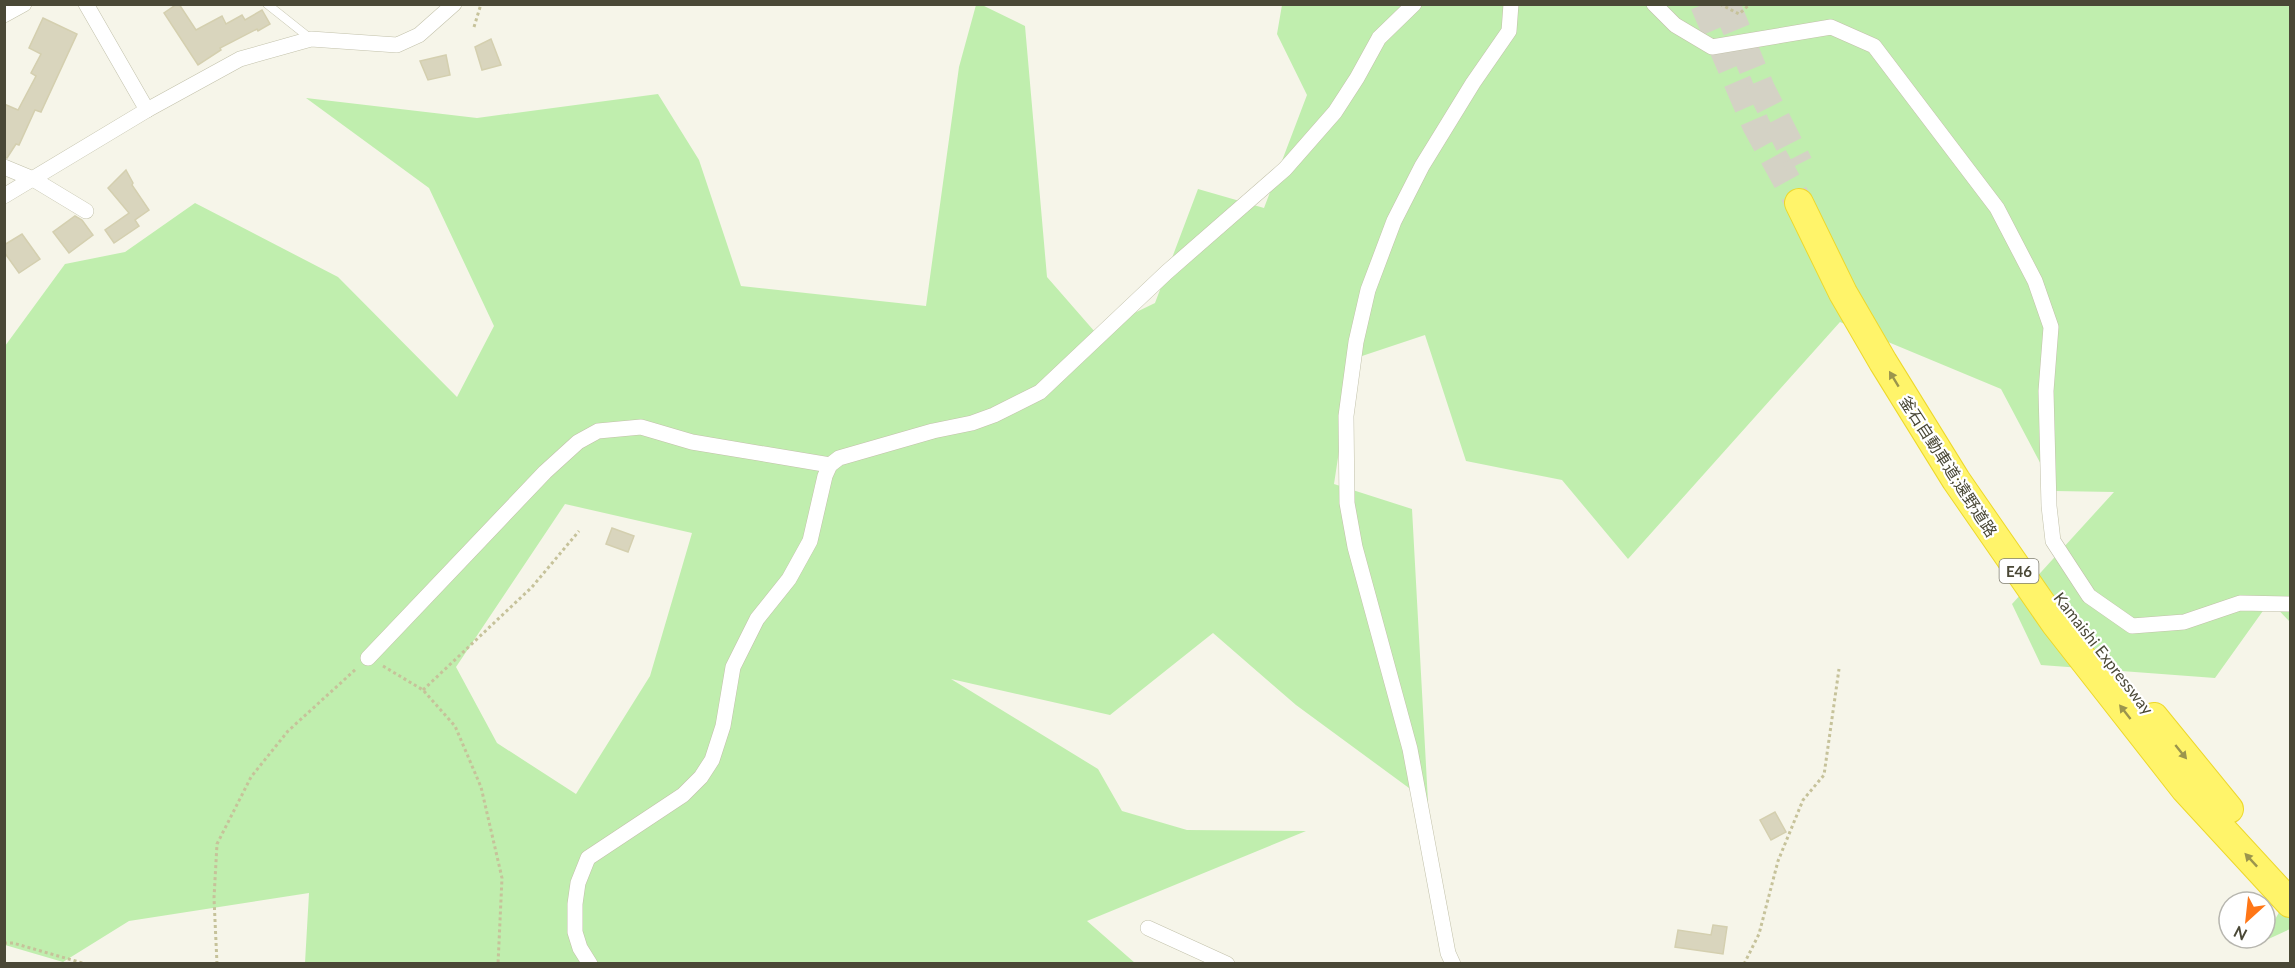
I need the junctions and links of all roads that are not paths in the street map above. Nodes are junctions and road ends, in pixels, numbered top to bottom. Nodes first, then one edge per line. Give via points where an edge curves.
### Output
1 (24, 4) edge
2 (86, 4) edge
3 (267, 4) edge
4 (454, 4) edge
5 (1414, 4) edge
6 (1511, 4) edge
7 (1654, 4) edge
8 (4, 15) edge
9 (311, 39) junction
10 (147, 110) junction
11 (4, 167) edge
12 (33, 179) junction
13 (4, 196) edge
14 (1807, 199) joint
15 (86, 211) dead end
16 (830, 465) junction
17 (2290, 604) edge
18 (368, 658) road end
19 (2290, 874) edge
20 (2290, 903) edge
21 (1149, 928) dead end
22 (590, 963) edge
23 (1227, 963) edge
24 (1453, 963) edge

1 - 8 street
2 - 10 street
3 - 9 lane
4 - 9 street via 419,35 397,45
5 - 16 street via 1379,39 1335,112 1285,169 1167,272 1040,392 994,415 839,458
6 - 24 street via 1509,31 1422,166 1394,221 1368,290 1346,416 1347,503 1355,547 1410,749
7 - 17 street via 1675,25 1712,48 1831,27 1874,46 1997,208 2035,281 2051,327 2046,391 2053,541 2089,596 2132,626 2184,622 2240,603
9 - 10 street via 240,59
10 - 12 street
11 - 12 street
12 - 13 street
12 - 15 street
14 -> 19 highway, Kamaishi Expressway / E46 via 1964,459 2025,551 2095,645 2217,795
20 -> 14 highway, 釜石自動車道;遠野道路 / E46 via 2185,789 2055,623 1956,480 1843,293
16 - 18 street via 692,442 641,427 598,431 578,442 545,472
16 - 22 street via 810,541 789,579 757,619 733,667 723,726 712,760 682,795 588,858 578,883 575,932
21 - 23 street

